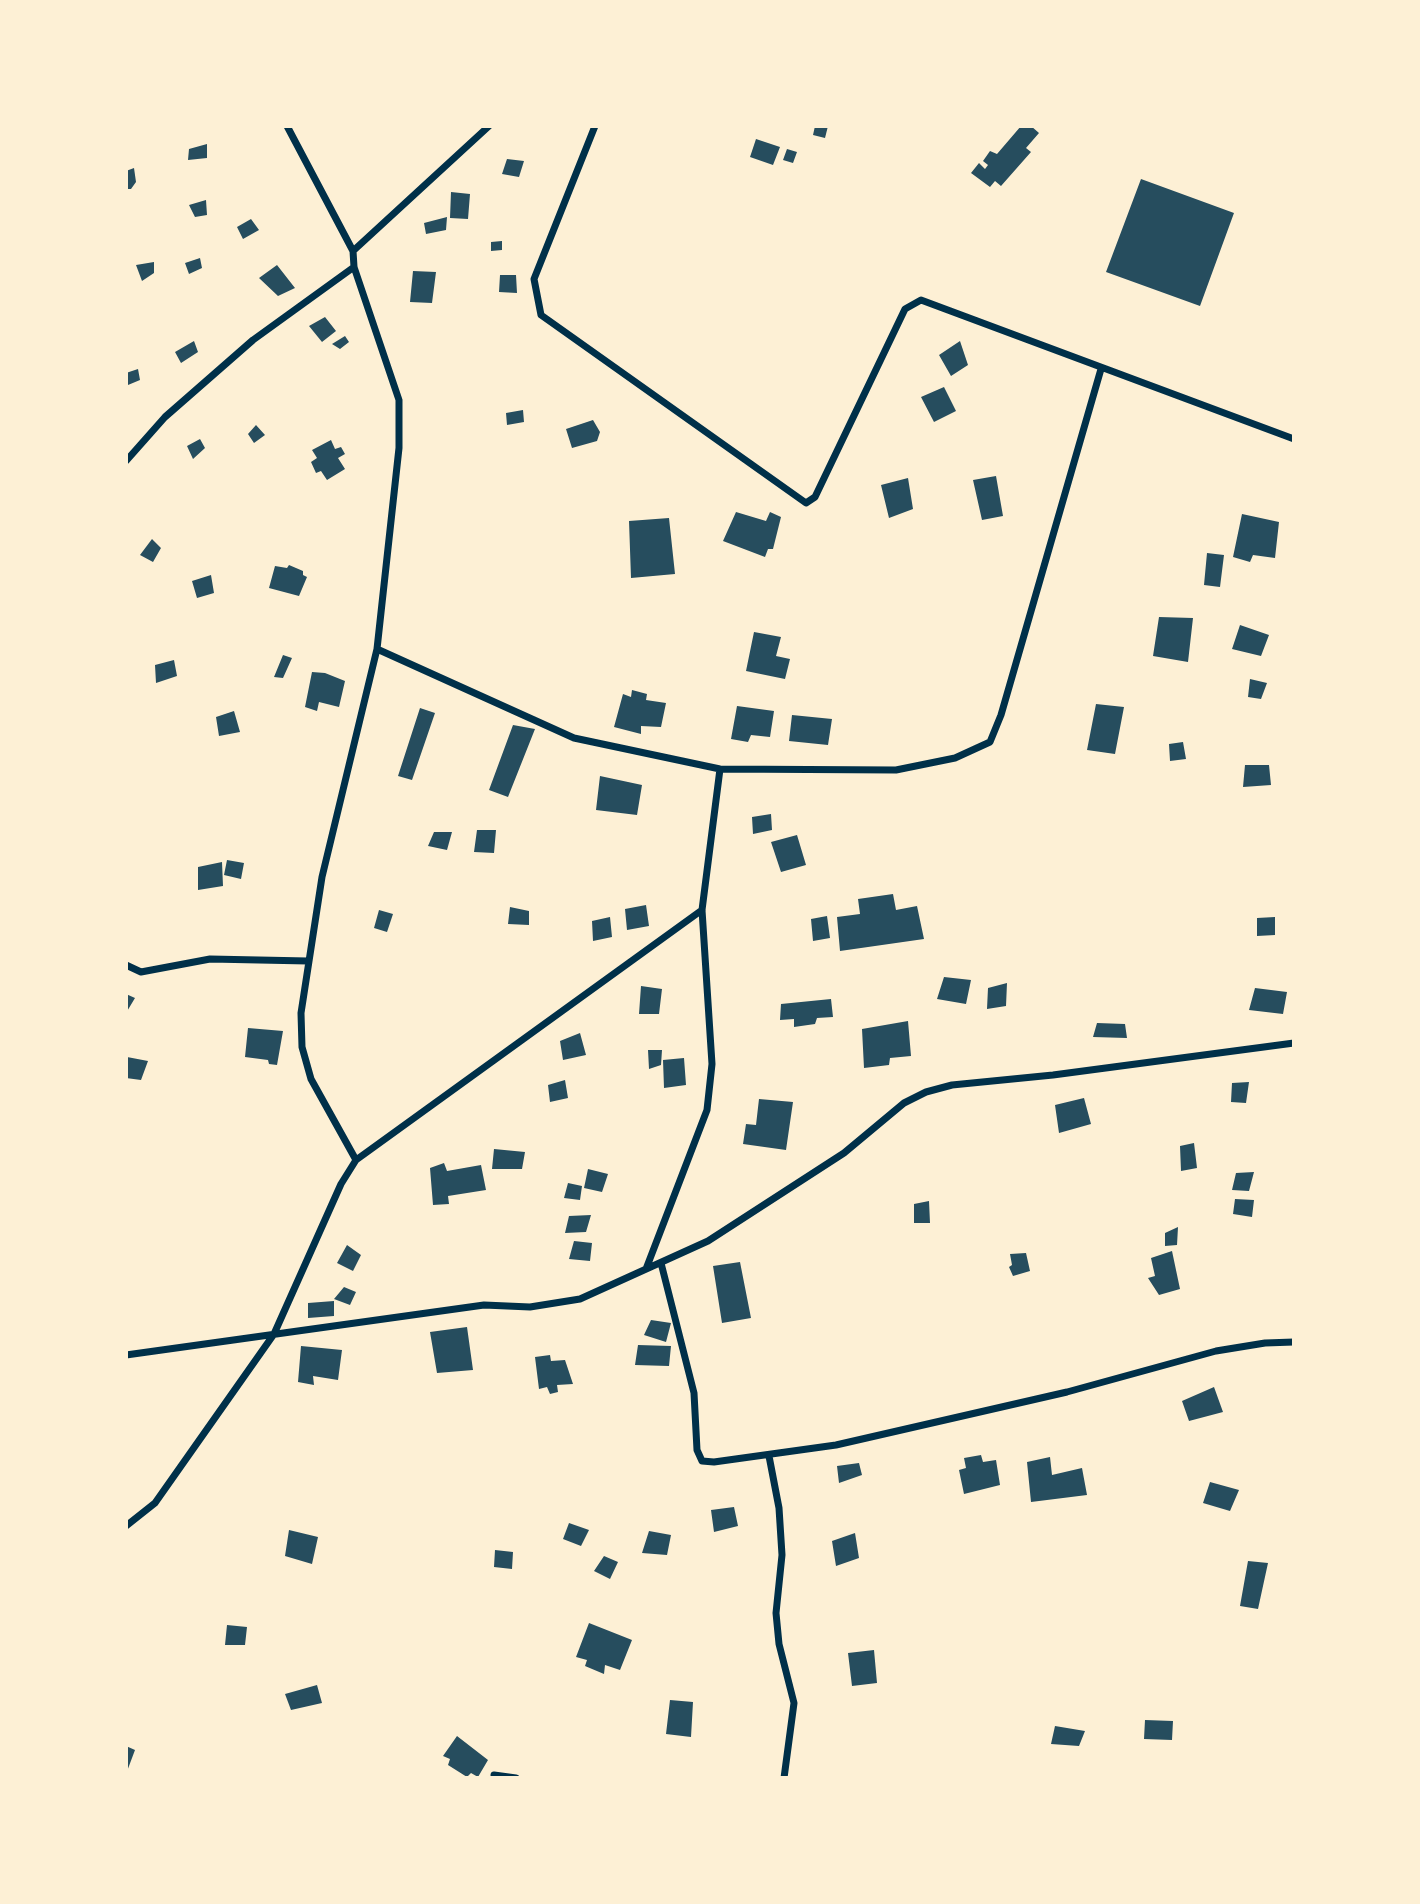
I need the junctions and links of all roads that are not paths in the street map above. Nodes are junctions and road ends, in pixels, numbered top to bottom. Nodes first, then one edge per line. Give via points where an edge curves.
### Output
1 (287, 126) edge
2 (489, 126) edge
3 (596, 126) edge
4 (354, 251) junction
5 (354, 267) junction
6 (1101, 369) junction
7 (1294, 439) edge
8 (126, 461) edge
9 (377, 649) junction
10 (720, 769) junction
11 (702, 910) junction
12 (308, 961) junction
13 (126, 965) edge
14 (1294, 1043) edge
15 (356, 1160) junction
16 (660, 1263) junction
17 (646, 1269) junction
18 (274, 1334) junction
19 (1294, 1342) edge
20 (126, 1355) edge
21 (769, 1456) junction
22 (126, 1526) edge
23 (494, 1775) dead end
24 (516, 1778) edge
25 (784, 1778) edge

1 - 4 street
2 - 4 street
3 - 6 street via 534,279 541,315 806,503 815,497 905,309 913,302 930,302
4 - 5 street
5 - 8 street via 253,340 165,417
5 - 9 street via 399,400 401,420
6 - 7 street
6 - 10 street via 990,742 955,758 896,770
9 - 10 street via 574,738
9 - 12 street via 328,850
10 - 11 street
11 - 15 street
11 - 17 street via 712,1064 708,1110
12 - 13 street via 210,959 141,972
12 - 15 street via 302,1047 311,1079
14 - 16 street via 952,1085 926,1092 904,1104 845,1153 708,1241
15 - 18 street
16 - 17 street
16 - 21 street via 694,1393 697,1450 702,1461
17 - 18 street via 580,1299 530,1307 484,1305
18 - 20 street
18 - 22 street via 155,1503
19 - 21 street via 1216,1351 1067,1392 836,1446
21 - 25 street via 782,1555 776,1613 779,1644 794,1703
23 - 24 street

